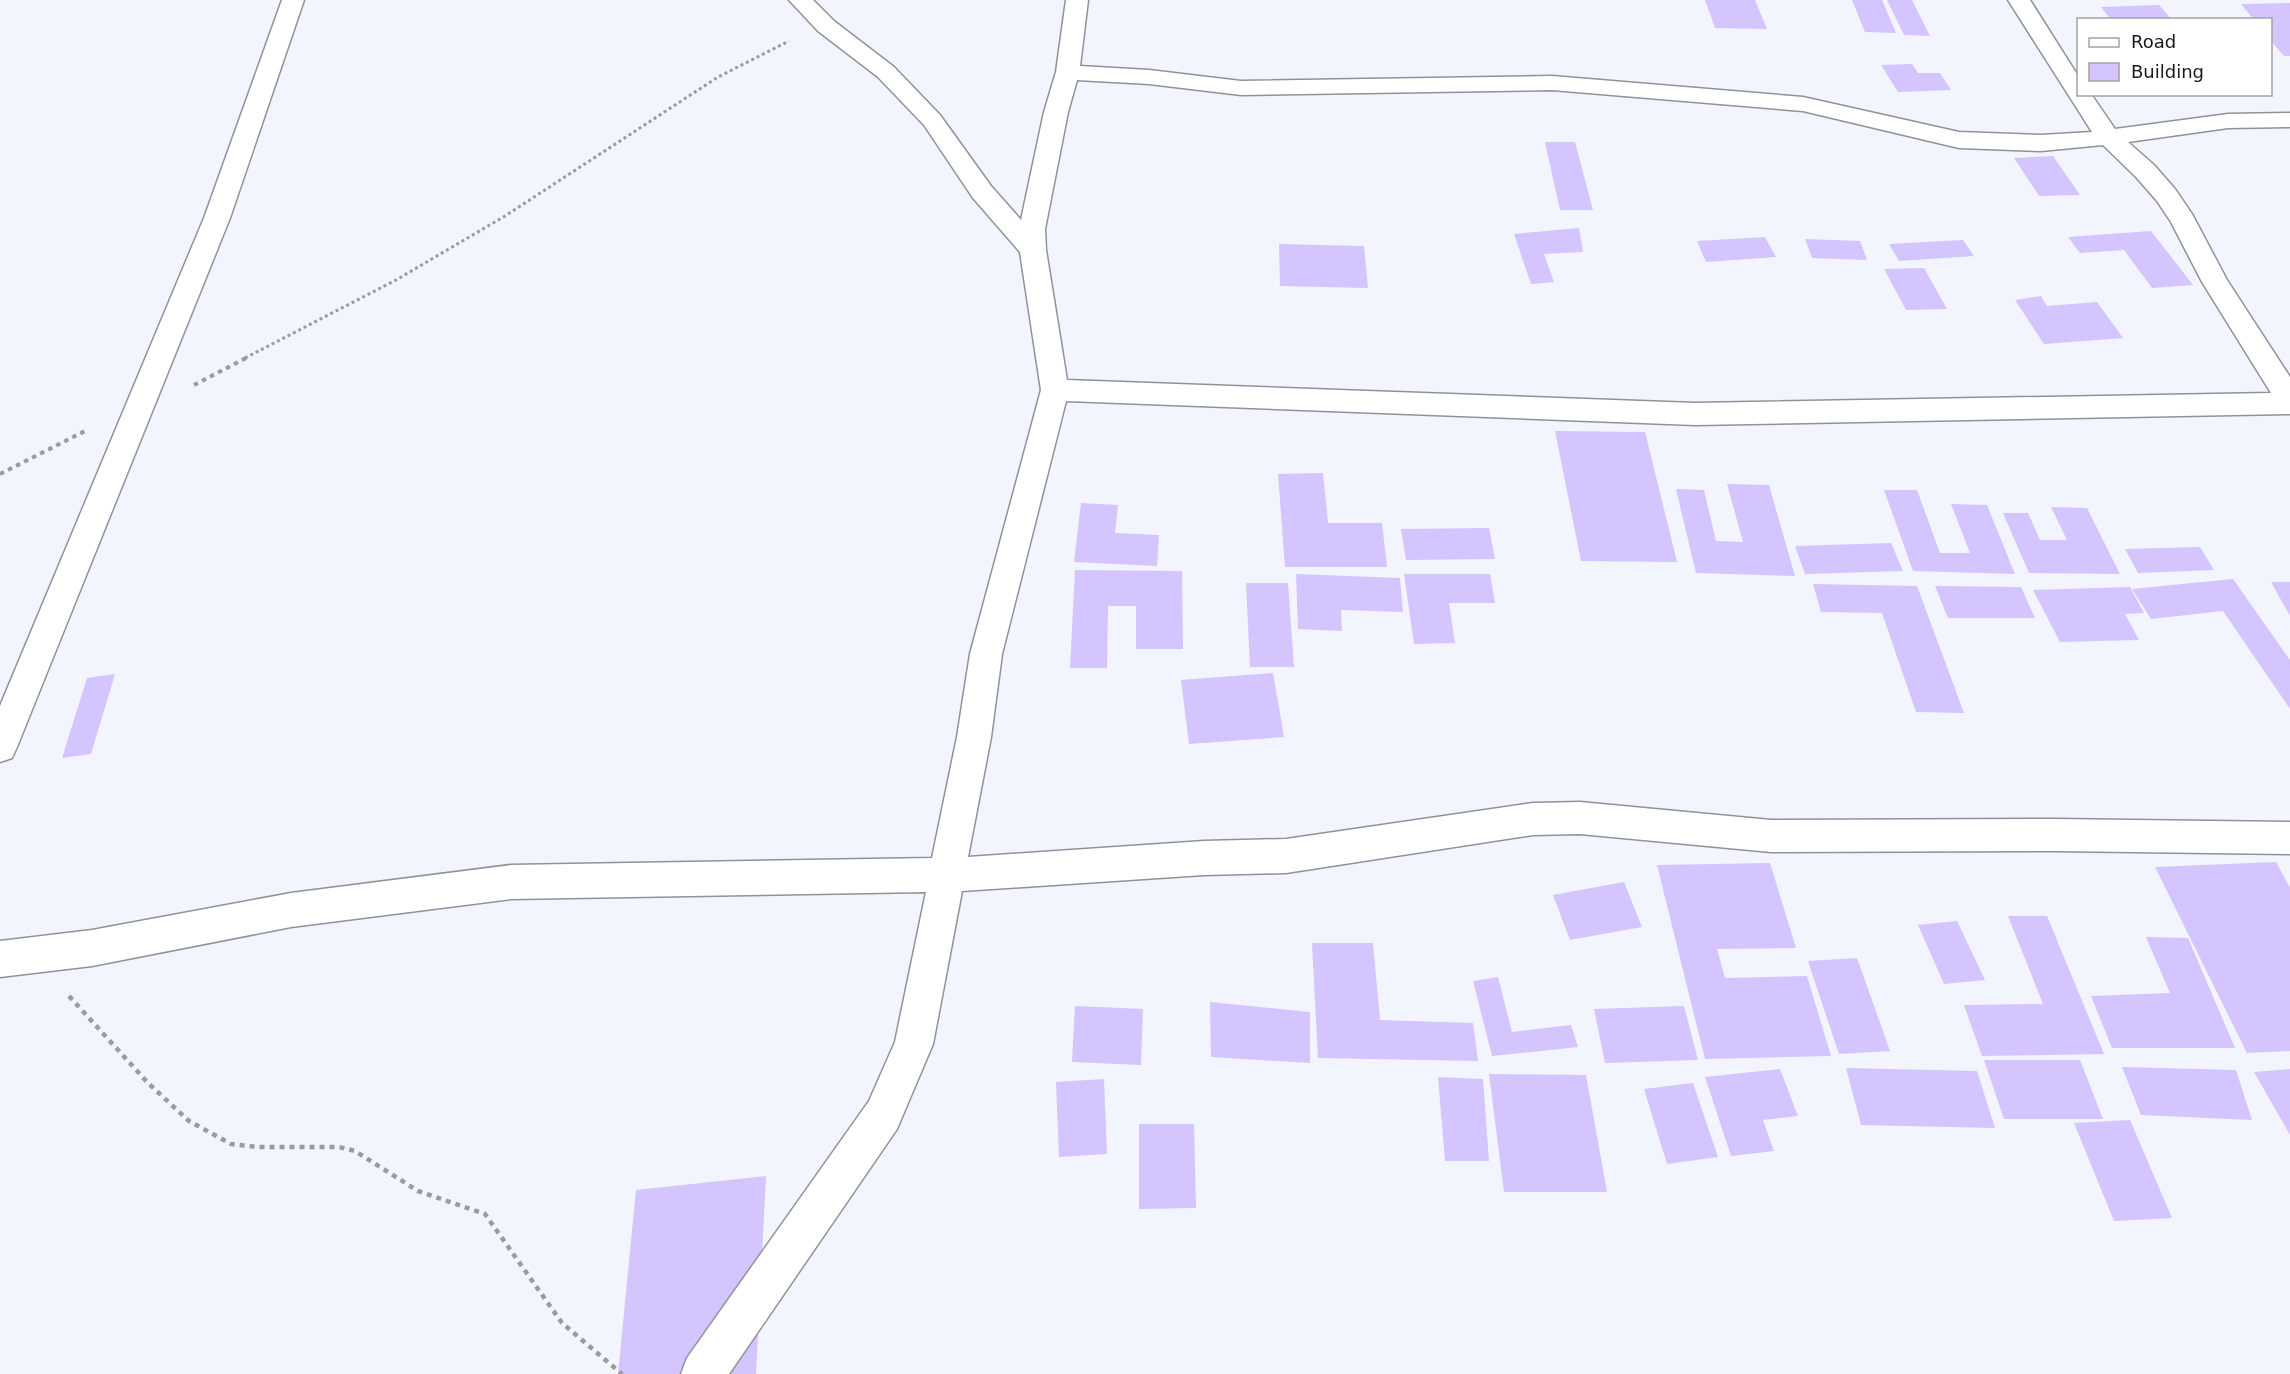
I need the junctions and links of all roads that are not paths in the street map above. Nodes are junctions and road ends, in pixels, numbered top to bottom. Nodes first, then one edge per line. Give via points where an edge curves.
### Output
1 (293, 0) edge
2 (800, 0) edge
3 (1077, 0) edge
4 (2019, 0) edge
5 (1068, 72) junction
6 (2077, 91) edge
7 (2080, 96) edge
8 (2290, 120) edge
9 (2108, 137) junction
10 (1033, 250) junction
11 (1055, 390) junction
12 (2290, 402) edge
13 (0, 747) edge
14 (2290, 838) edge
15 (948, 875) junction
16 (16, 958) edge
17 (703, 1374) edge

1 - 13 street via 217,218
2 - 10 street via 826,26 886,72 932,120 982,192
3 - 5 street
4 - 6 street
5 - 9 street via 1240,88 1552,82 1803,104 1959,140 2041,143
5 - 10 street via 1032,229
7 - 9 street
8 - 9 street via 2228,121
9 - 12 street via 2145,171 2178,211 2216,282
10 - 11 street
11 - 12 street via 1695,414
11 - 15 street via 986,654
14 - 15 street via 1771,836 1580,818 1533,819 1286,856
15 - 16 street via 511,882 291,910 92,948
15 - 17 street via 914,1044 883,1115

